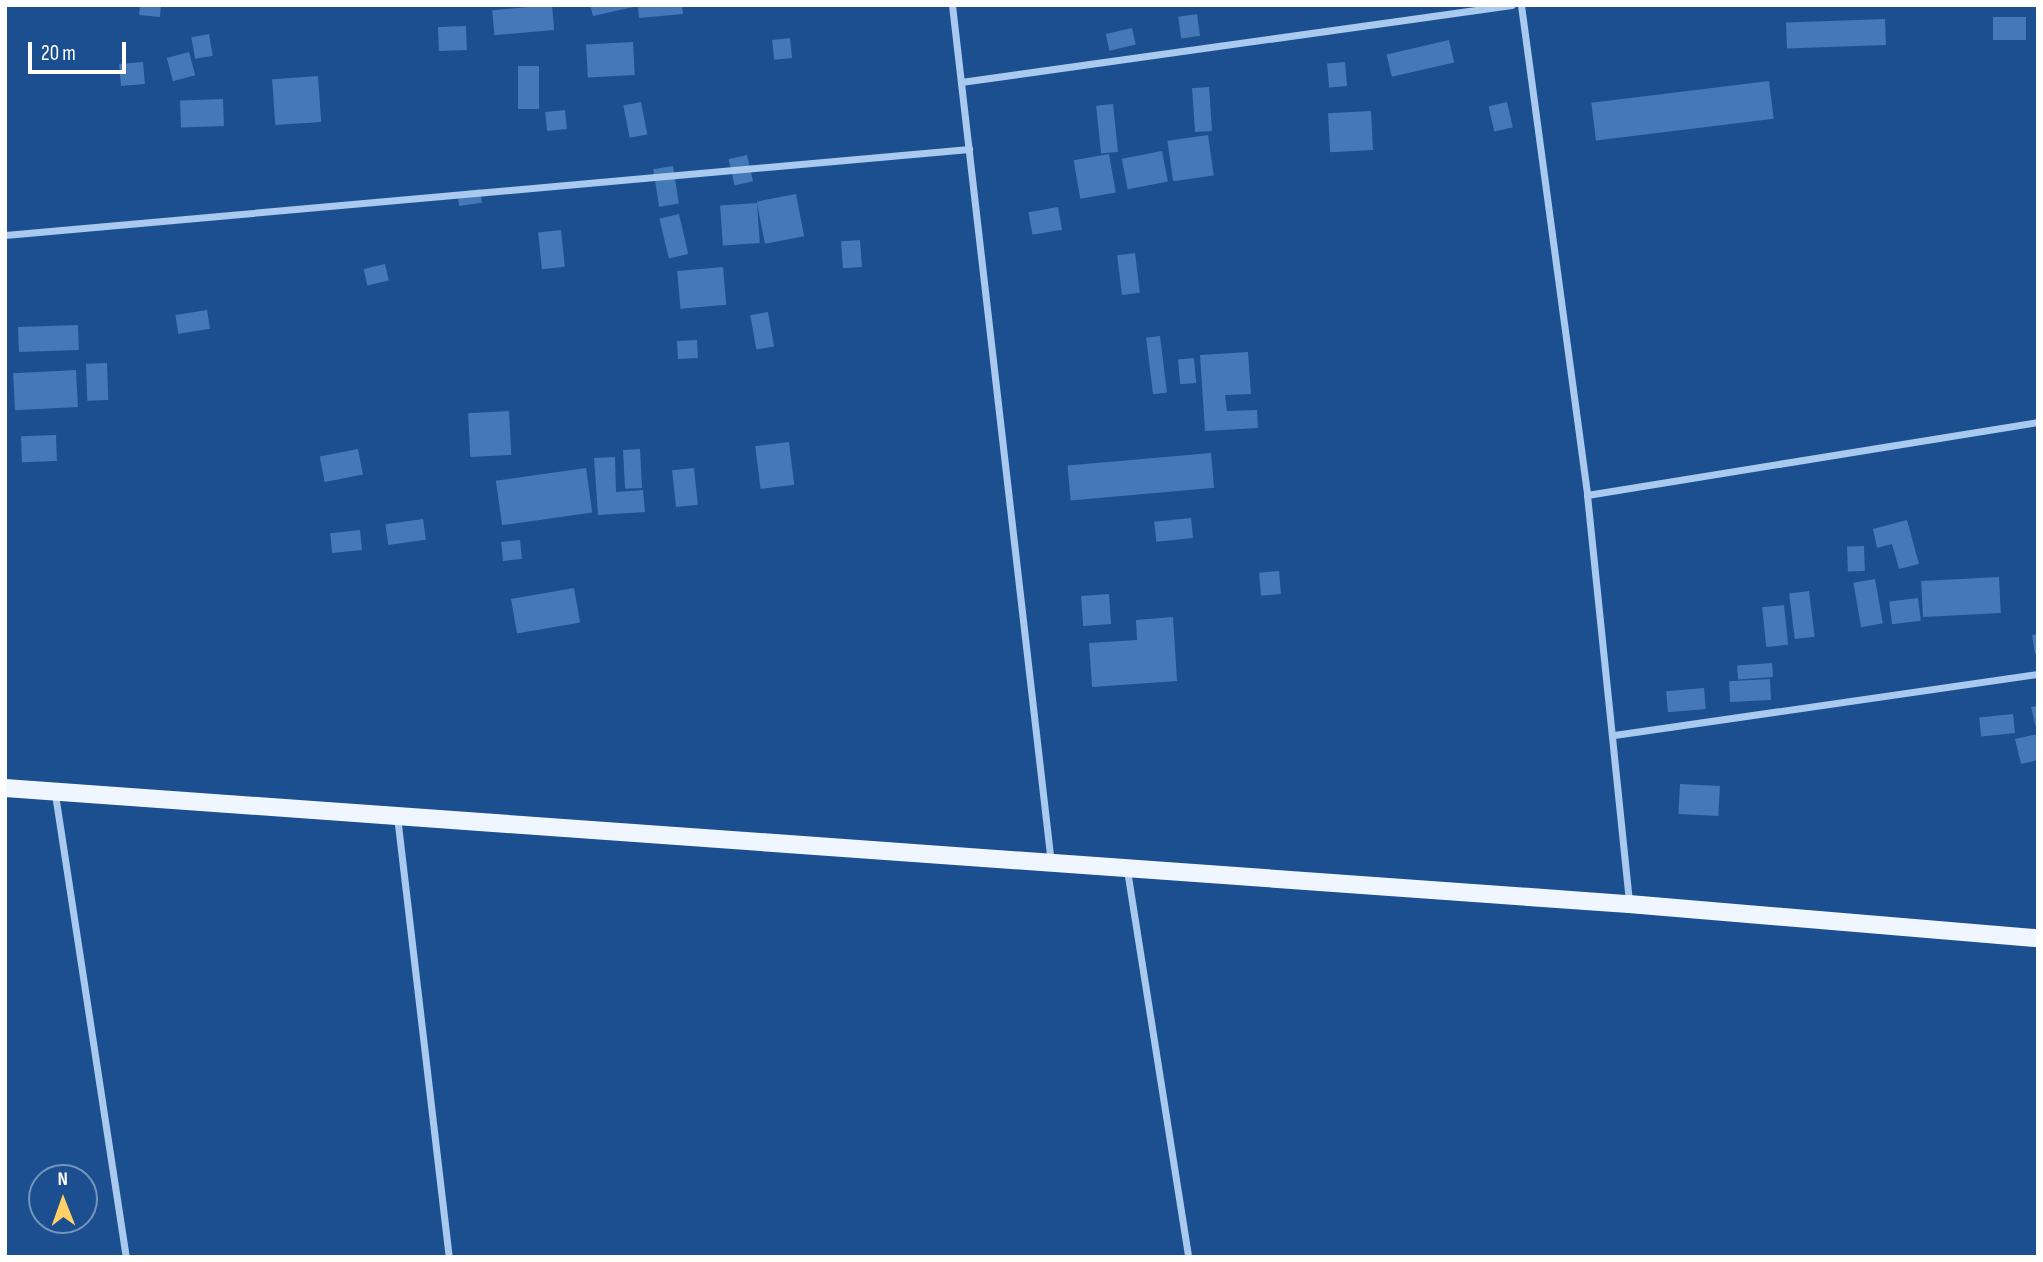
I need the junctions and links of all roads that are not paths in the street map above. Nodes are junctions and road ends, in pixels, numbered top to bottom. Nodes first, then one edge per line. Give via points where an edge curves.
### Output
1 (952, 5) edge
2 (1512, 5) edge
3 (1521, 5) edge
4 (961, 82) junction
5 (969, 149) junction
6 (5, 235) edge
7 (2038, 422) edge
8 (1587, 495) junction
9 (2038, 674) edge
10 (1614, 735) junction
11 (5, 788) edge
12 (55, 791) junction
13 (397, 816) junction
14 (1051, 864) junction
15 (1127, 869) junction
16 (1629, 904) junction
17 (2038, 938) edge
18 (126, 1257) edge
19 (449, 1257) edge
20 (1188, 1257) edge

1 - 4 street
2 - 4 street
3 - 8 street
4 - 5 street
5 - 6 street
5 - 14 street
7 - 8 street
8 - 10 street
9 - 10 street
10 - 16 street
11 - 12 main road
12 - 13 main road
12 - 18 street
13 - 14 main road
13 - 19 street
14 - 15 main road
15 - 16 main road
15 - 20 street
16 - 17 main road

